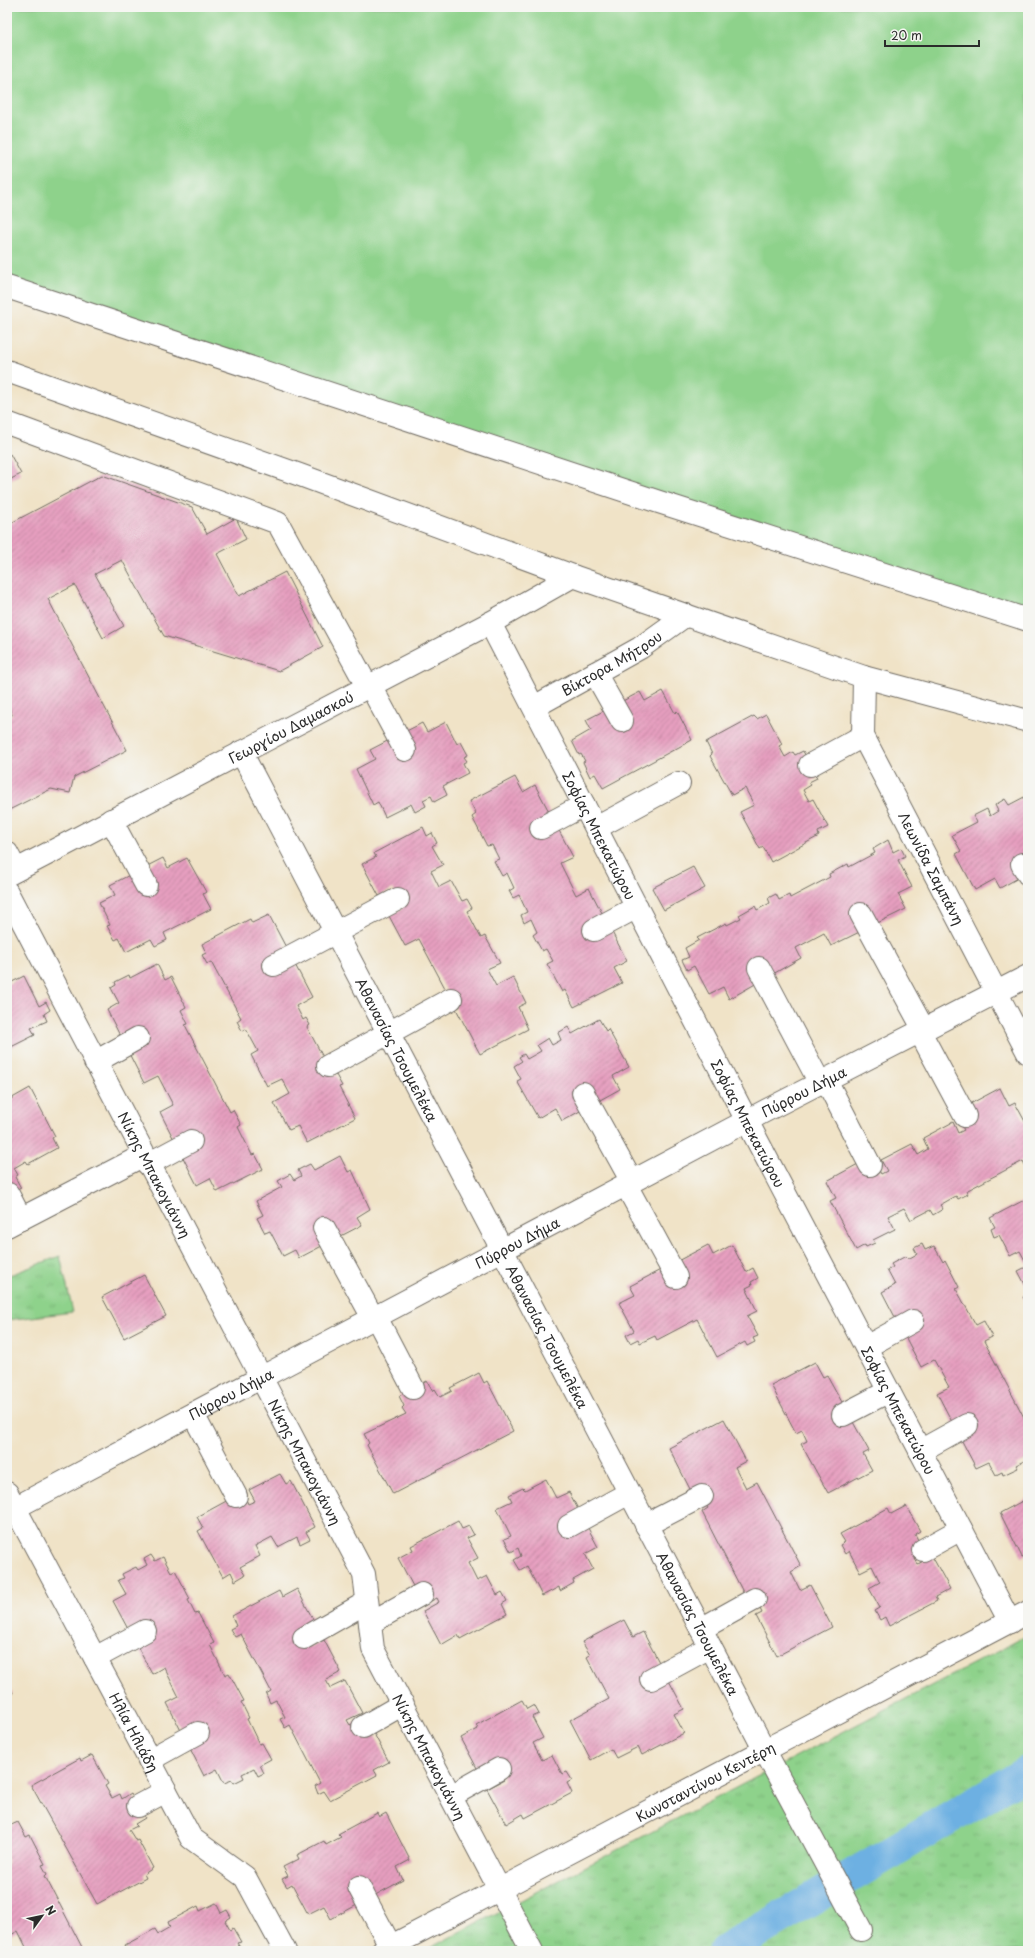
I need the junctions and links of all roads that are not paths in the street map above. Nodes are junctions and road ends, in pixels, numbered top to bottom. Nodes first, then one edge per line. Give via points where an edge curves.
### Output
1 (7, 287) edge
2 (7, 371) edge
3 (7, 423) edge
4 (573, 576) junction
5 (686, 615) junction
6 (1028, 620) edge
7 (490, 623) junction
8 (596, 673) junction
9 (864, 677) junction
10 (368, 686) junction
11 (534, 707) junction
12 (622, 721) dead end
13 (1028, 721) edge
14 (862, 736) junction
15 (405, 750) dead end
16 (241, 752) junction
17 (810, 765) dead end
18 (679, 783) dead end
19 (584, 805) junction
20 (111, 820) junction
21 (541, 828) dead end
22 (596, 828) junction
23 (10, 866) edge
24 (146, 886) dead end
25 (7, 892) edge
26 (398, 899) dead end
27 (637, 908) junction
28 (861, 914) dead end
29 (594, 930) dead end
30 (336, 932) junction
31 (274, 965) dead end
32 (759, 968) dead end
33 (1028, 976) edge
34 (996, 993) junction
35 (451, 999) dead end
36 (922, 1031) junction
37 (388, 1033) junction
38 (138, 1038) dead end
39 (1028, 1053) edge
40 (95, 1062) junction
41 (328, 1066) dead end
42 (823, 1082) junction
43 (583, 1093) dead end
44 (965, 1116) dead end
45 (747, 1121) junction
46 (191, 1141) dead end
47 (146, 1160) junction
48 (870, 1165) dead end
49 (629, 1183) junction
50 (8, 1194) dead end
51 (14, 1223) edge
52 (324, 1228) dead end
53 (502, 1250) junction
54 (676, 1277) dead end
55 (374, 1318) junction
56 (913, 1321) dead end
57 (866, 1347) junction
58 (261, 1378) junction
59 (413, 1388) dead end
60 (889, 1391) junction
61 (193, 1414) junction
62 (843, 1415) dead end
63 (967, 1425) dead end
64 (920, 1451) junction
65 (629, 1493) junction
66 (236, 1496) dead end
67 (702, 1496) dead end
68 (10, 1504) edge
69 (646, 1525) junction
70 (569, 1526) dead end
71 (961, 1529) junction
72 (923, 1550) dead end
73 (422, 1594) dead end
74 (755, 1599) dead end
75 (369, 1613) junction
76 (1019, 1617) edge
77 (145, 1631) dead end
78 (304, 1638) dead end
79 (705, 1638) junction
80 (95, 1658) junction
81 (650, 1679) dead end
82 (403, 1704) junction
83 (363, 1727) dead end
84 (198, 1733) dead end
85 (765, 1752) junction
86 (149, 1760) junction
87 (499, 1769) dead end
88 (166, 1791) junction
89 (451, 1796) junction
90 (138, 1806) dead end
91 (359, 1887) dead end
92 (500, 1890) junction
93 (861, 1930) dead end
94 (386, 1949) edge
95 (285, 1951) edge
96 (532, 1951) edge

1 - 6 street via 659,502
2 - 4 street
3 - 10 street via 278,523
4 - 5 street
4 - 7 street, Γεωργίου Δαμασκού
5 - 8 street, Βίκτορα Μήτρου via 640,648
5 - 9 street
7 - 10 street, Γεωργίου Δαμασκού
7 - 11 street, Σοφίας Μπεκατώρου
8 - 11 street, Βίκτορα Μήτρου
8 - 12 street
9 - 13 street
9 - 14 street, Λεωνίδα Σαμπάνη
10 - 15 street
10 - 16 street, Γεωργίου Δαμασκού
11 - 19 street, Σοφίας Μπεκατώρου
14 - 17 street
14 - 34 street, Λεωνίδα Σαμπάνη
16 - 20 street, Γεωργίου Δαμασκού
16 - 30 street, Αθανασίας Τσουμελέκα
18 - 22 street
19 - 21 street
19 - 22 street, Σοφίας Μπεκατώρου
20 - 23 street, Γεωργίου Δαμασκού
20 - 24 street
22 - 27 street, Σοφίας Μπεκατώρου
25 - 40 street, Νίκης Μπακογιάννη
26 - 30 street
27 - 29 street
27 - 45 street, Σοφίας Μπεκατώρου
28 - 36 street
30 - 31 street
30 - 37 street, Αθανασίας Τσουμελέκα
32 - 42 street
33 - 34 street, Πύρρου Δήμα
34 - 36 street, Πύρρου Δήμα
34 - 39 street, Λεωνίδα Σαμπάνη
35 - 37 street
36 - 42 street, Πύρρου Δήμα
36 - 44 street
37 - 41 street
37 - 53 street, Αθανασίας Τσουμελέκα
38 - 40 street
40 - 47 street, Νίκης Μπακογιάννη
42 - 45 street, Πύρρου Δήμα
42 - 48 street
43 - 49 street
45 - 49 street, Πύρρου Δήμα
45 - 57 street, Σοφίας Μπεκατώρου
46 - 47 street
47 - 51 street
47 - 58 street, Νίκης Μπακογιάννη
49 - 53 street, Πύρρου Δήμα
49 - 54 street
50 - 51 street
52 - 55 street
53 - 55 street, Πύρρου Δήμα
53 - 65 street, Αθανασίας Τσουμελέκα
55 - 58 street, Πύρρου Δήμα
55 - 59 street
56 - 57 street
57 - 60 street, Σοφίας Μπεκατώρου
58 - 61 street, Πύρρου Δήμα
58 - 75 street, Νίκης Μπακογιάννη via 364,1574
60 - 62 street
60 - 64 street, Σοφίας Μπεκατώρου
61 - 66 street
61 - 68 street, Πύρρου Δήμα
63 - 64 street
64 - 71 street, Σοφίας Μπεκατώρου
65 - 69 street, Αθανασίας Τσουμελέκα
65 - 70 street
67 - 69 street
68 - 80 street, Ηλία Ηλιάδη
69 - 79 street, Αθανασίας Τσουμελέκα
71 - 72 street
71 - 76 street, Σοφίας Μπεκατώρου
73 - 75 street
74 - 79 street
75 - 78 street
75 - 82 street, Νίκης Μπακογιάννη via 373,1649
76 - 85 street, Κωνσταντίνου Κεντέρη
77 - 80 street
79 - 81 street
79 - 85 street, Αθανασίας Τσουμελέκα
80 - 86 street, Ηλία Ηλιάδη
82 - 83 street
82 - 89 street, Νίκης Μπακογιάννη
84 - 86 street
85 - 92 street, Κωνσταντίνου Κεντέρη
85 - 93 street, Αθανασίας Τσουμελέκα
86 - 88 street, Ηλία Ηλιάδη
87 - 89 street
88 - 90 street
88 - 95 street, Ηλία Ηλιάδη via 191,1838 245,1877
89 - 92 street, Νίκης Μπακογιάννη
91 - 94 street
92 - 94 street, Κωνσταντίνου Κεντέρη
92 - 96 street, Νίκης Μπακογιάννη

